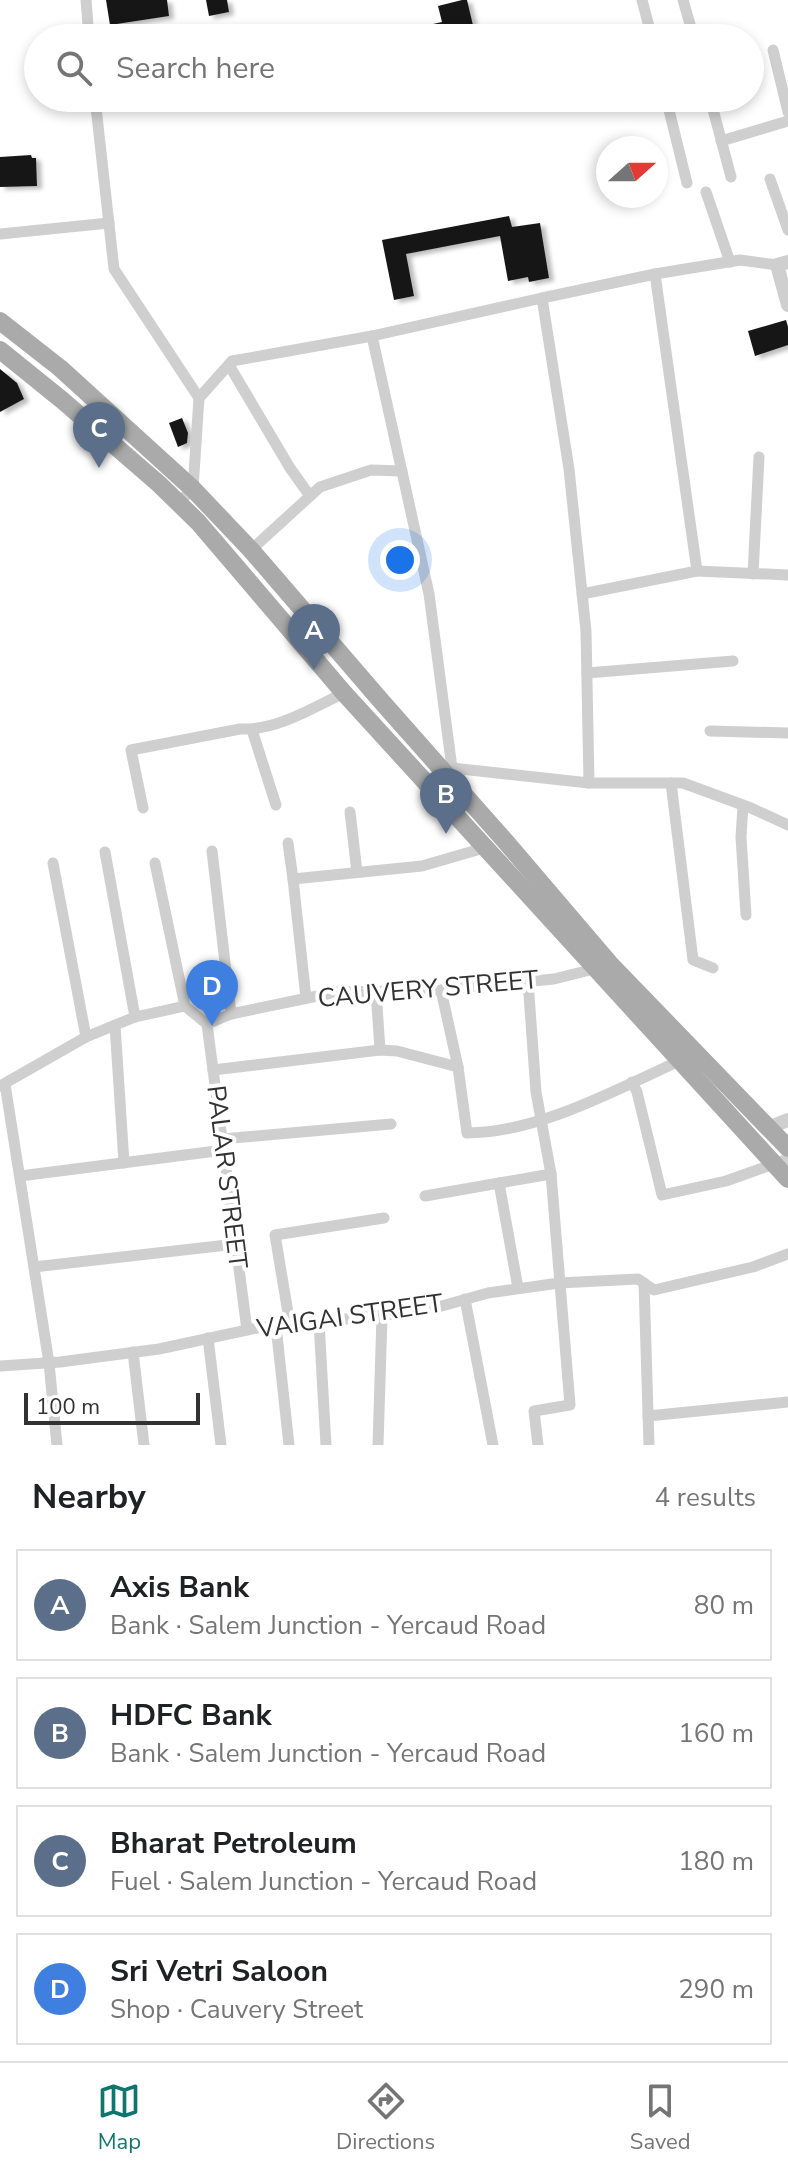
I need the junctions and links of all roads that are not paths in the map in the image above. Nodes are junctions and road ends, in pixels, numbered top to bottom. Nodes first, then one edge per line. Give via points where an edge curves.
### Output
1 (86, 0) edge
2 (642, 0) edge
3 (683, 0) edge
4 (88, 24) edge
5 (648, 24) edge
6 (690, 24) edge
7 (773, 50) dead end
8 (97, 112) edge
9 (669, 112) edge
10 (714, 112) edge
11 (788, 112) edge
12 (788, 121) edge
13 (721, 141) junction
14 (731, 177) dead end
15 (770, 179) dead end
16 (687, 183) dead end
17 (706, 192) dead end
18 (109, 223) junction
19 (788, 230) edge
20 (0, 234) edge
21 (730, 262) junction
22 (782, 264) edge
23 (655, 274) junction
24 (542, 298) junction
25 (788, 305) edge
26 (0, 321) edge
27 (372, 336) junction
28 (0, 350) edge
29 (229, 365) junction
30 (199, 398) junction
31 (759, 457) dead end
32 (402, 471) junction
33 (193, 489) junction
34 (310, 496) junction
35 (178, 503) junction
36 (251, 550) junction
37 (697, 571) junction
38 (753, 574) junction
39 (788, 575) edge
40 (582, 594) junction
41 (733, 661) dead end
42 (587, 673) junction
43 (344, 693) junction
44 (252, 730) junction
45 (710, 731) dead end
46 (788, 733) edge
47 (452, 768) junction
48 (589, 783) junction
49 (671, 783) junction
50 (459, 790) junction
51 (441, 801) junction
52 (276, 805) dead end
53 (743, 806) junction
54 (143, 808) dead end
55 (350, 812) dead end
56 (788, 825) edge
57 (288, 843) dead end
58 (484, 848) junction
59 (212, 851) dead end
60 (105, 852) dead end
61 (53, 863) dead end
62 (155, 863) dead end
63 (357, 872) junction
64 (293, 879) junction
65 (746, 915) dead end
66 (713, 968) dead end
67 (594, 969) junction
68 (528, 981) junction
69 (441, 990) junction
70 (376, 991) junction
71 (306, 998) junction
72 (185, 1006) junction
73 (231, 1014) junction
74 (135, 1017) junction
75 (207, 1024) junction
76 (115, 1025) junction
77 (86, 1037) junction
78 (380, 1050) junction
79 (679, 1061) junction
80 (458, 1067) junction
81 (213, 1070) junction
82 (632, 1082) junction
83 (3, 1085) edge
84 (788, 1120) edge
85 (542, 1121) junction
86 (391, 1124) dead end
87 (768, 1128) junction
88 (223, 1145) junction
89 (788, 1148) edge
90 (782, 1162) edge
91 (124, 1163) junction
92 (551, 1174) junction
93 (20, 1176) junction
94 (788, 1179) edge
95 (499, 1183) junction
96 (425, 1196) dead end
97 (384, 1218) dead end
98 (236, 1244) junction
99 (788, 1254) edge
100 (34, 1267) junction
101 (559, 1283) junction
102 (644, 1283) junction
103 (518, 1288) junction
104 (465, 1299) junction
105 (382, 1316) junction
106 (319, 1322) junction
107 (290, 1325) junction
108 (276, 1326) junction
109 (247, 1330) junction
110 (208, 1338) junction
111 (133, 1352) junction
112 (49, 1363) junction
113 (0, 1366) edge
114 (788, 1402) edge
115 (648, 1416) junction
116 (57, 1445) edge
117 (144, 1445) edge
118 (221, 1445) edge
119 (289, 1445) edge
120 (326, 1445) edge
121 (378, 1445) edge
122 (493, 1445) edge
123 (538, 1445) edge
124 (649, 1445) edge

1 - 4 street
2 - 5 street
3 - 6 street
7 - 11 street
8 - 18 street
9 - 16 street
10 - 13 street
12 - 13 street
13 - 14 street
15 - 19 street
17 - 21 street
18 - 20 street
18 - 30 street via 114,269
21 - 22 street
21 - 23 street
22 - 25 street
23 - 24 street
23 - 37 street
24 - 27 street
24 - 40 street
26 - 33 main road
27 - 29 street
27 - 32 street
28 - 35 main road
29 - 30 street
29 - 34 street
30 - 33 street
31 - 38 street
32 - 34 street via 371,470 320,487
32 - 47 street via 429,594
33 - 35 street
33 - 36 main road
34 - 36 street
35 - 43 main road
36 - 50 main road
37 - 38 street
37 - 40 street
38 - 39 street
40 - 42 street
41 - 42 street
42 - 48 street
43 - 44 street
43 - 51 main road
44 - 52 street
44 - 54 street via 131,750
45 - 46 street
47 - 48 street
47 - 50 street
48 - 49 street
49 - 53 street
49 - 66 street via 693,960
50 - 51 main road
50 - 87 main road via 611,965
51 - 58 main road
53 - 56 street
53 - 65 street
55 - 63 street
57 - 64 street
58 - 63 street via 422,866
58 - 67 main road
59 - 73 street
60 - 74 street
61 - 77 street
62 - 72 street
63 - 64 street
64 - 71 street
67 - 68 street, CAUVERY STREET
67 - 79 main road
68 - 69 street, CAUVERY STREET
68 - 85 street
69 - 70 street, CAUVERY STREET
69 - 80 street
70 - 71 street, CAUVERY STREET
70 - 78 street
71 - 73 street, CAUVERY STREET
72 - 74 street
72 - 75 street
73 - 75 street, CAUVERY STREET
74 - 76 street
75 - 81 street, PALAR STREET
76 - 77 street
76 - 91 street
77 - 83 street
78 - 80 street
78 - 81 street
79 - 82 street
79 - 90 main road
80 - 85 street via 467,1133
81 - 88 street, PALAR STREET
82 - 85 street
82 - 90 street via 662,1195
83 - 93 street
84 - 87 street
85 - 92 street
86 - 88 street
87 - 89 main road
88 - 91 street
88 - 98 street, PALAR STREET
90 - 94 main road
91 - 93 street
92 - 95 street
92 - 101 street
93 - 100 street
95 - 96 street
95 - 103 street
97 - 107 street via 275,1235
98 - 100 street
98 - 109 street, PALAR STREET
99 - 102 street, VAIGAI STREET via 654,1290
100 - 112 street
101 - 102 street, VAIGAI STREET
101 - 103 street, VAIGAI STREET
101 - 123 street via 570,1405 534,1411
102 - 115 street
103 - 104 street, VAIGAI STREET
104 - 105 street, VAIGAI STREET
104 - 122 street
105 - 106 street, VAIGAI STREET
105 - 121 street
106 - 107 street, VAIGAI STREET
106 - 120 street
107 - 108 street, VAIGAI STREET
108 - 109 street, VAIGAI STREET
108 - 119 street
109 - 110 street, VAIGAI STREET
110 - 111 street, VAIGAI STREET
110 - 118 street
111 - 112 street, VAIGAI STREET
111 - 117 street
112 - 113 street, VAIGAI STREET
112 - 116 street
114 - 115 street
115 - 124 street

